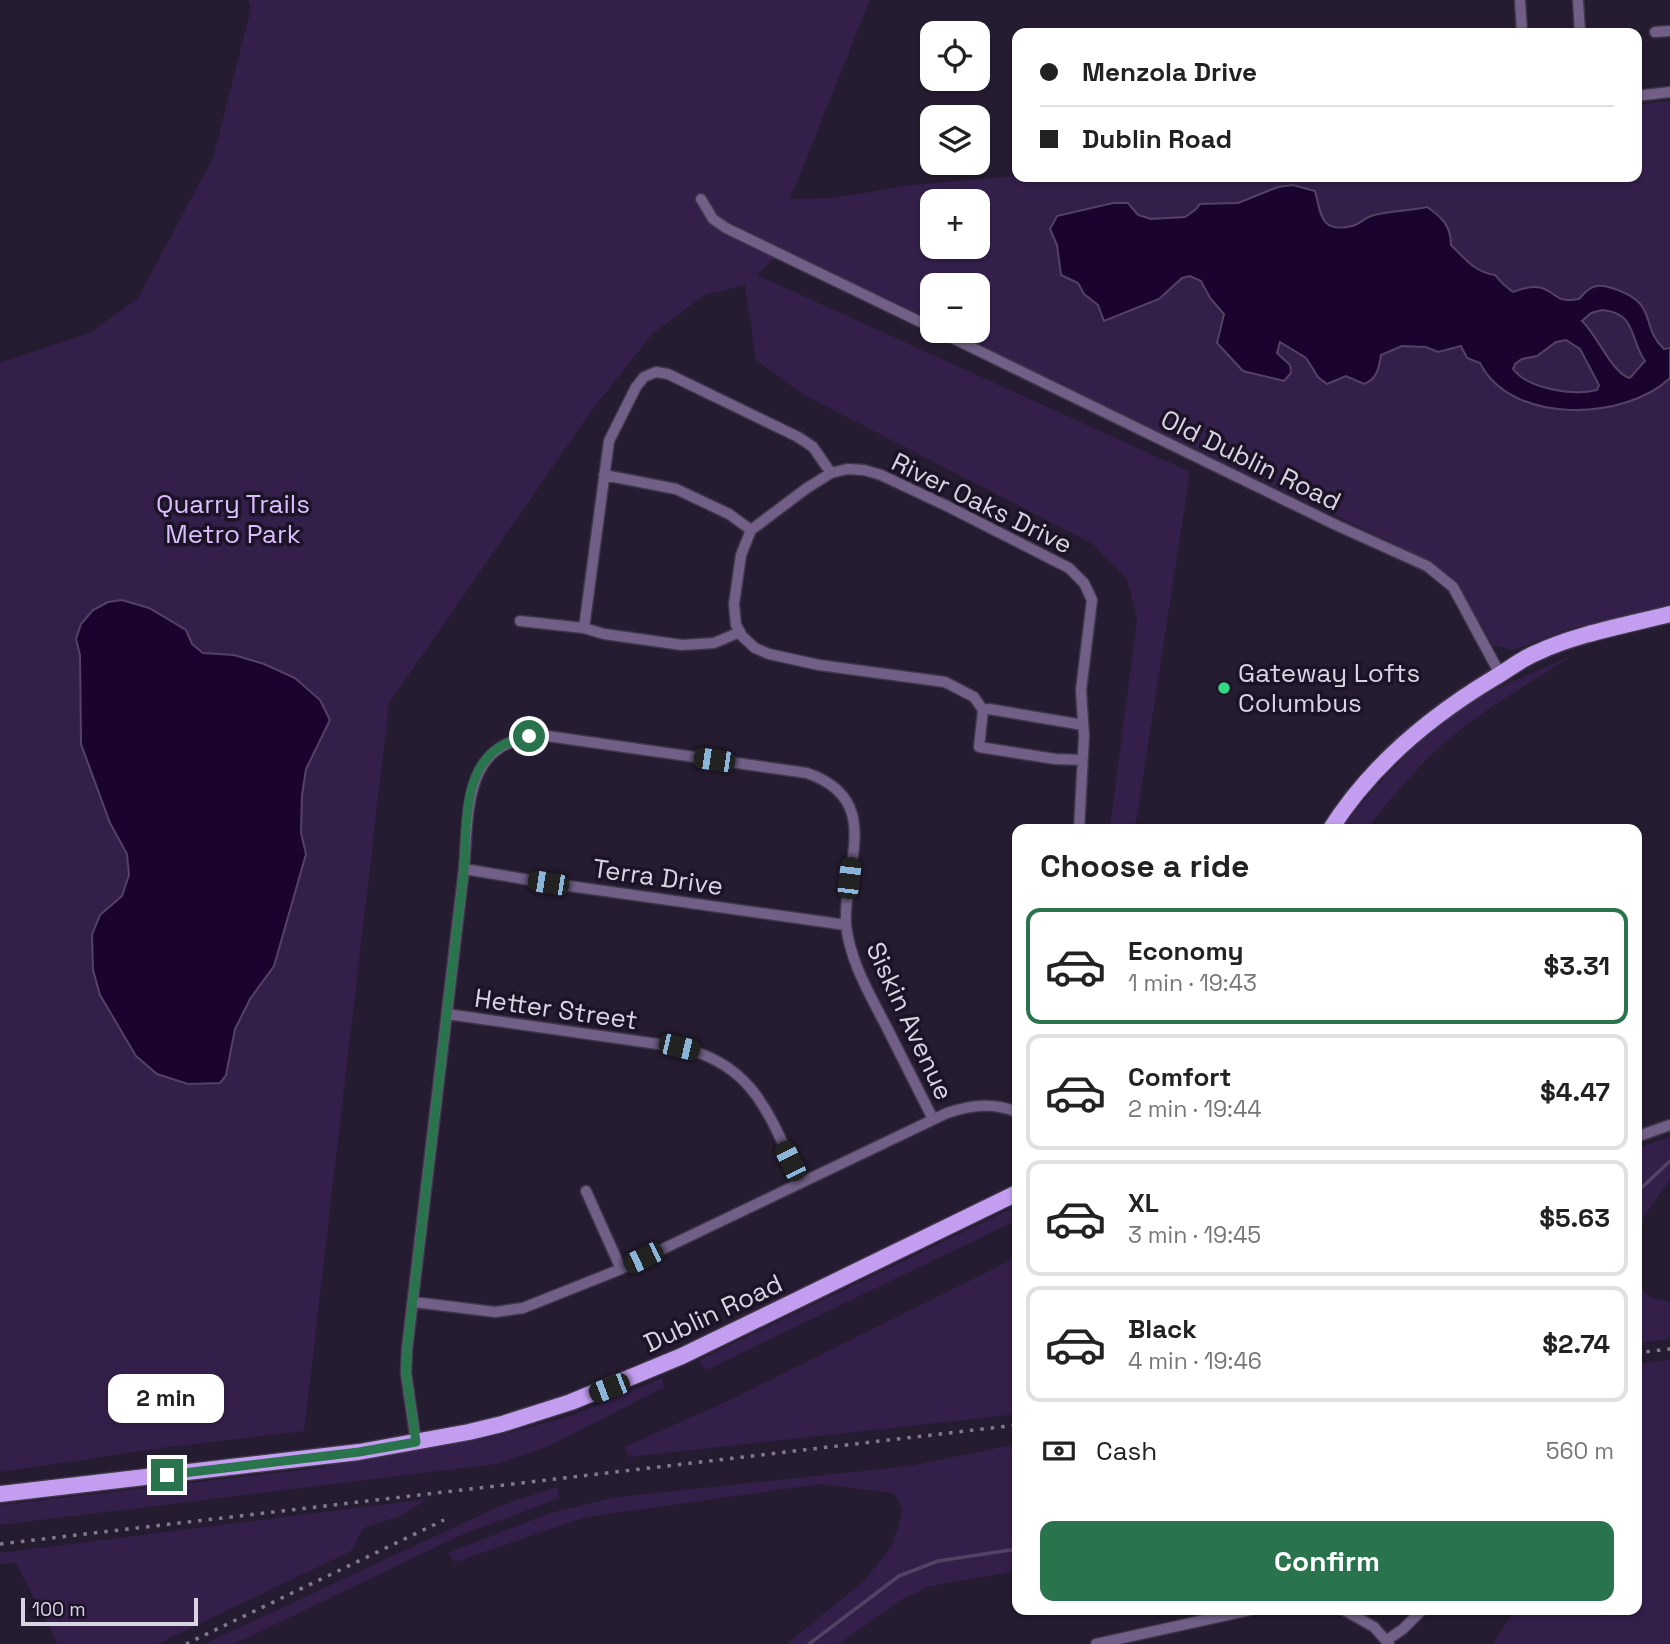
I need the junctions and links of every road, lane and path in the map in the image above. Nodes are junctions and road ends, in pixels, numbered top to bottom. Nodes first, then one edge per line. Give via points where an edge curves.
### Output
1 (1520, 0) edge
2 (1578, 0) edge
3 (1522, 28) edge
4 (1580, 28) edge
5 (1670, 31) edge
6 (1656, 32) dead end
7 (1670, 92) edge
8 (1642, 95) edge
9 (701, 199) dead end
10 (920, 322) edge
11 (963, 343) edge
12 (831, 473) junction
13 (604, 475) junction
14 (751, 530) junction
15 (1670, 614) edge
16 (520, 621) dead end
17 (584, 628) junction
18 (740, 632) junction
19 (1500, 674) junction
20 (983, 710) junction
21 (1083, 724) junction
22 (1082, 760) junction
23 (1079, 824) edge
24 (1334, 824) edge
25 (464, 869) junction
26 (846, 925) junction
27 (447, 1014) junction
28 (1012, 1110) edge
29 (933, 1119) junction
30 (1670, 1125) edge
31 (1642, 1136) edge
32 (800, 1182) junction
33 (586, 1191) dead end
34 (1012, 1195) edge
35 (621, 1269) junction
36 (414, 1302) junction
37 (416, 1442) junction
38 (0, 1494) edge
39 (1227, 1615) edge
40 (1353, 1615) edge
41 (1417, 1615) edge
42 (1388, 1642) edge
43 (1096, 1644) edge

1 - 3 street
2 - 4 street
5 - 6 street
7 - 8 street
9 - 10 street via 713,219 726,228
11 - 19 street, Old Dublin Road via 1435,571 1453,587
12 - 13 street via 813,447 798,437 668,373 656,372 636,387 609,441
12 - 14 street
12 - 21 street, River Oaks Drive via 847,469 881,475 1069,568 1092,600 1081,690
13 - 14 street via 676,489
13 - 17 street
14 - 18 street via 736,582 735,618
15 - 19 main road via 1536,653
16 - 17 street
17 - 18 street via 682,645 714,643
18 - 20 street via 755,648 769,654 945,682 974,697
19 - 24 main road via 1420,728 1381,765
20 - 21 street
20 - 22 street via 979,747
21 - 22 street, River Oaks Drive
22 - 23 street, River Oaks Drive
25 - 26 street, Terra Drive
25 - 26 street, Siskin Avenue via 474,779 484,760 504,745 529,736 807,773 831,785 853,815
25 - 27 street
26 - 29 street, Siskin Avenue via 863,982
27 - 32 street, Hetter Street via 679,1047 716,1059 760,1098
27 - 36 street
28 - 29 street via 967,1106
29 - 32 street
30 - 31 street
32 - 35 street
33 - 35 street
34 - 37 main road, Dublin Road via 609,1388 502,1424
35 - 36 street via 507,1312
36 - 37 street via 406,1373
37 - 38 main road, Dublin Road
39 - 43 street
40 - 42 street
41 - 42 street

